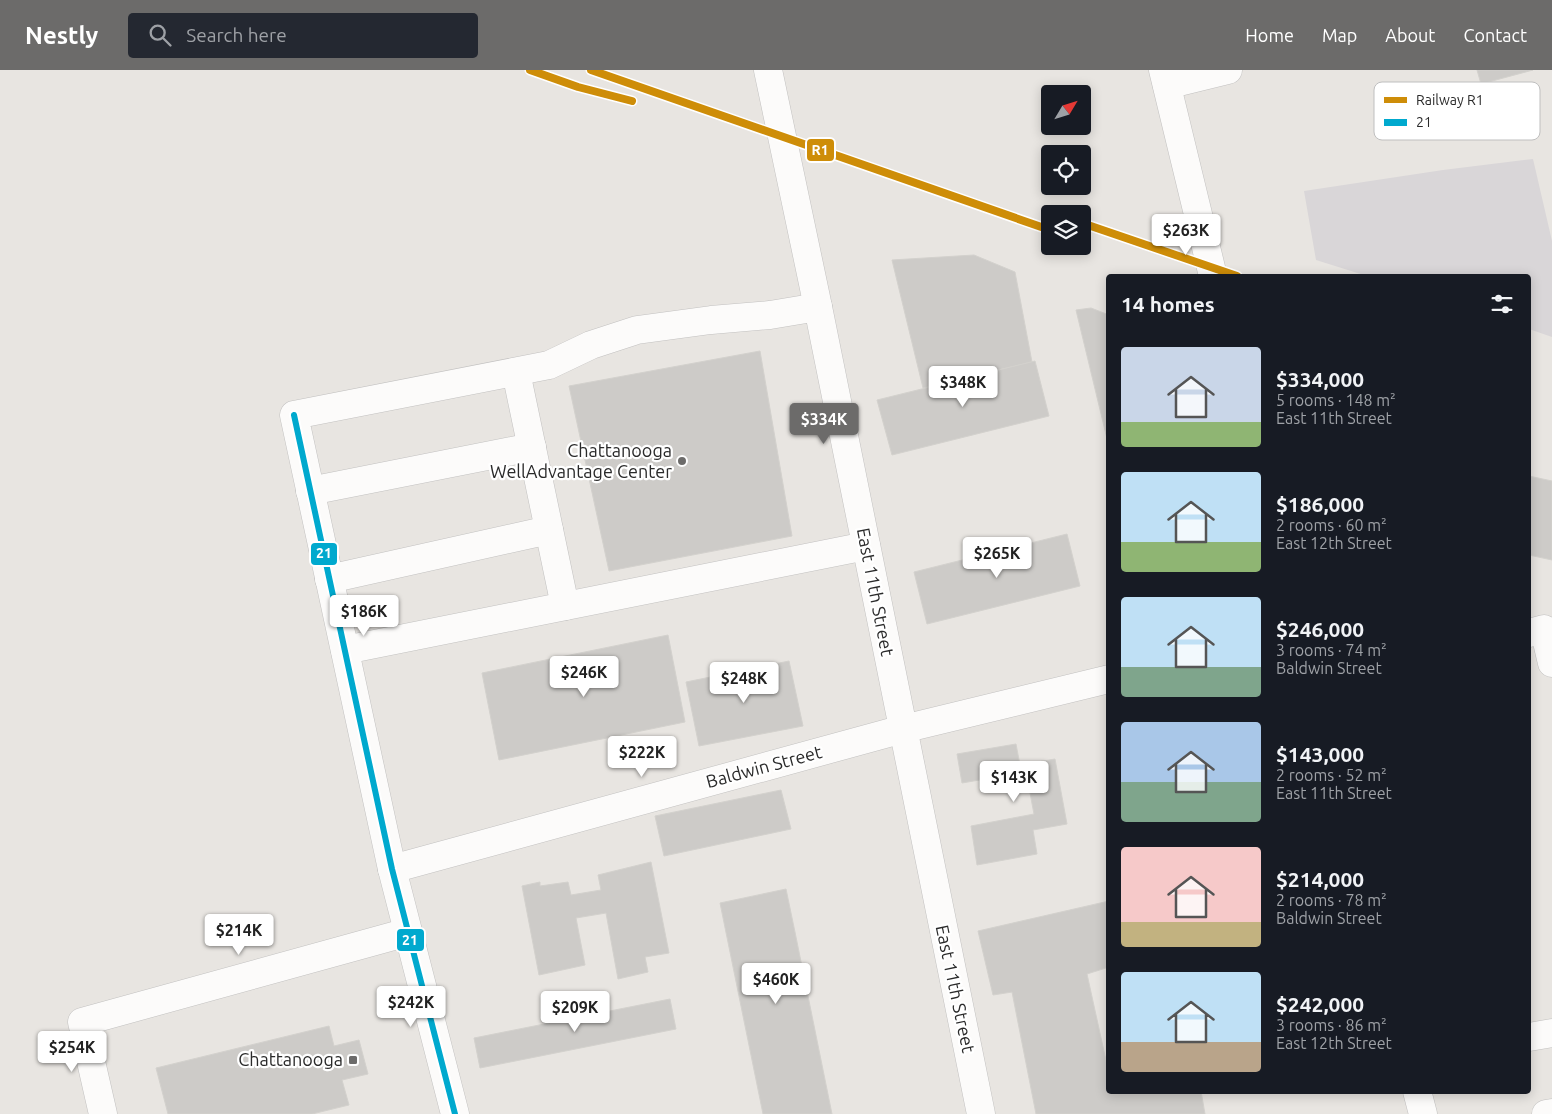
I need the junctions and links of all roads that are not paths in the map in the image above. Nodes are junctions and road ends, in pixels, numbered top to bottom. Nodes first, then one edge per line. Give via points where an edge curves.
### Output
1 (768, 70) edge
2 (1228, 70) edge
3 (1165, 77) edge
4 (1213, 274) edge
5 (818, 307) junction
6 (516, 372) junction
7 (532, 448) junction
8 (310, 492) junction
9 (549, 530) junction
10 (866, 546) junction
11 (329, 579) junction
12 (565, 606) junction
13 (1531, 632) edge
14 (345, 650) junction
15 (1552, 663) edge
16 (1106, 680) edge
17 (903, 729) junction
18 (392, 869) junction
19 (408, 932) junction
20 (1552, 1033) edge
21 (1531, 1037) edge
22 (1418, 1094) edge
23 (1552, 1113) edge
24 (103, 1114) edge
25 (454, 1114) edge
26 (981, 1114) edge
27 (1423, 1114) edge
28 (1546, 1114) edge

1 - 5 street, East 11th Street
2 - 3 street
3 - 4 street
5 - 6 street via 636,330 591,344 549,365
5 - 10 street, East 11th Street
6 - 7 street
6 - 8 street via 294,415
7 - 8 street
7 - 9 street
8 - 11 street
9 - 11 street
9 - 12 street
10 - 12 street
10 - 17 street, East 11th Street
11 - 14 street
12 - 14 street
13 - 15 street via 1544,629
14 - 18 street
16 - 17 street, Baldwin Street
17 - 18 street, Baldwin Street
17 - 26 street, East 11th Street
18 - 19 street
19 - 24 street via 82,1022
19 - 25 street
20 - 21 street
22 - 27 street
23 - 28 street

